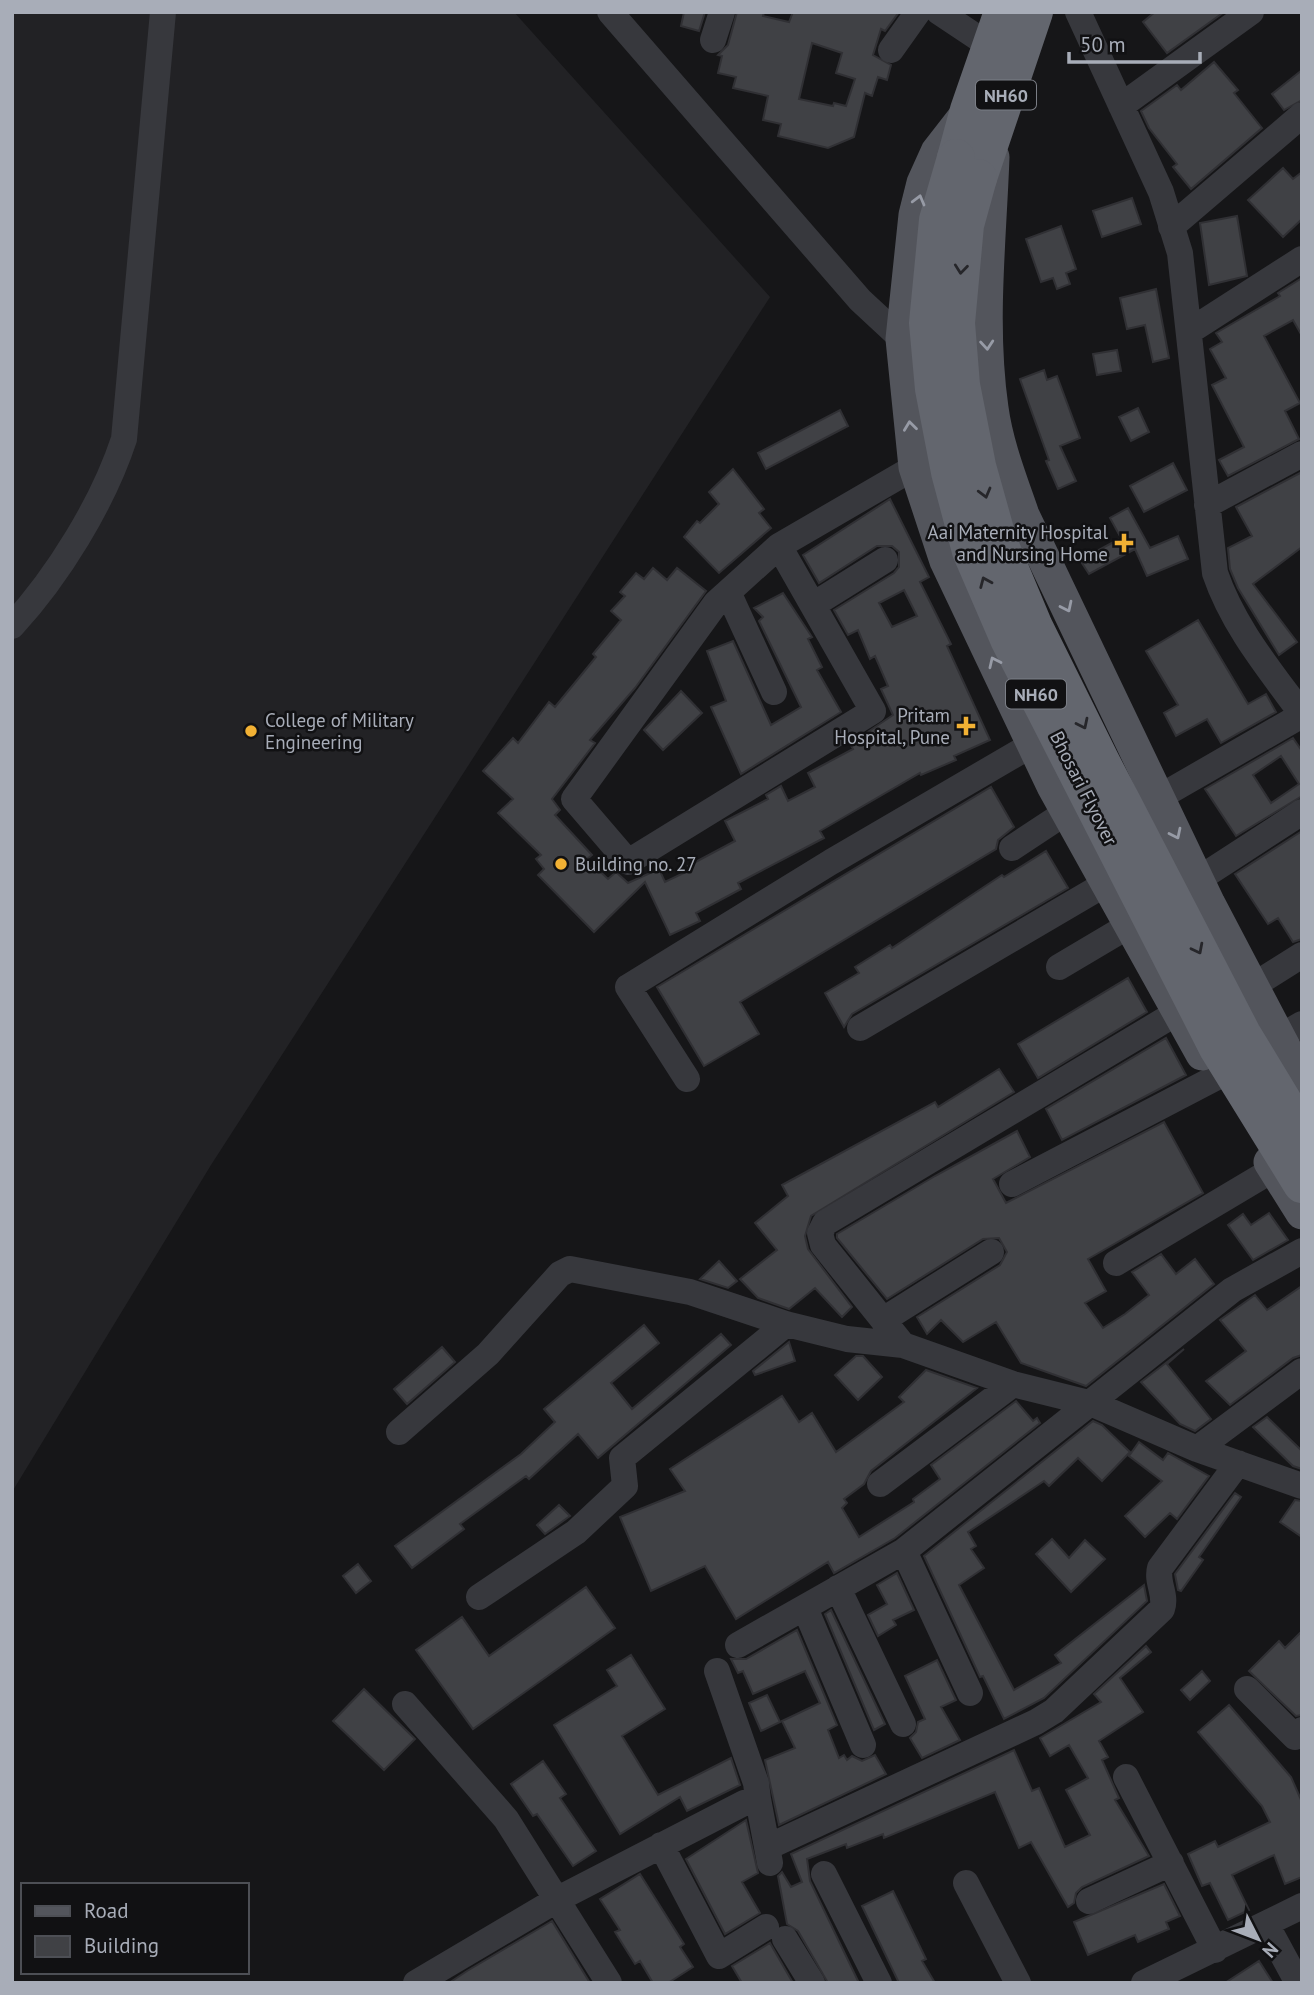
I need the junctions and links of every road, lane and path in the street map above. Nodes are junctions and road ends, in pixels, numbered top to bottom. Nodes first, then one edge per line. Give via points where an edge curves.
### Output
1 (163, 12) edge
2 (610, 12) edge
3 (722, 12) edge
4 (918, 12) edge
5 (1034, 12) edge
6 (1078, 12) edge
7 (1251, 12) edge
8 (942, 14) edge
9 (996, 29) edge
10 (713, 40) dead end
11 (891, 50) dead end
12 (1121, 106) junction
13 (1302, 115) edge
14 (981, 120) junction
15 (967, 168) junction
16 (1171, 227) junction
17 (1302, 259) edge
18 (1190, 331) junction
19 (902, 339) junction
20 (1302, 454) edge
21 (915, 467) junction
22 (1207, 505) junction
23 (779, 547) junction
24 (885, 560) dead end
25 (728, 592) junction
26 (813, 605) junction
27 (12, 626) edge
28 (774, 692) dead end
29 (1302, 715) edge
30 (1034, 744) junction
31 (1158, 797) junction
32 (1068, 811) junction
33 (1302, 812) edge
34 (1012, 848) dead end
35 (1198, 879) junction
36 (1108, 883) junction
37 (1131, 925) junction
38 (1302, 956) edge
39 (1059, 967) dead end
40 (1251, 987) junction
41 (1178, 1012) junction
42 (860, 1028) dead end
43 (1290, 1031) edge
44 (1217, 1077) junction
45 (687, 1079) dead end
46 (1302, 1080) edge
47 (1302, 1133) edge
48 (1288, 1177) edge
49 (1012, 1184) dead end
50 (1302, 1213) edge
51 (1302, 1251) edge
52 (991, 1252) dead end
53 (1116, 1263) dead end
54 (883, 1320) junction
55 (786, 1324) junction
56 (903, 1345) junction
57 (1302, 1371) edge
58 (1013, 1384) junction
59 (1093, 1404) junction
60 (399, 1432) dead end
61 (1197, 1449) junction
62 (1238, 1463) junction
63 (880, 1484) dead end
64 (1302, 1486) edge
65 (904, 1551) junction
66 (838, 1588) junction
67 (479, 1597) dead end
68 (805, 1608) junction
69 (738, 1645) dead end
70 (717, 1671) dead end
71 (1247, 1689) dead end
72 (970, 1692) dead end
73 (405, 1704) dead end
74 (903, 1724) dead end
75 (1302, 1730) edge
76 (863, 1745) dead end
77 (1126, 1777) dead end
78 (758, 1799) junction
79 (661, 1845) junction
80 (1171, 1863) junction
81 (824, 1874) dead end
82 (966, 1884) dead end
83 (558, 1899) junction
84 (1089, 1902) dead end
85 (1302, 1906) edge
86 (1266, 1924) junction
87 (1215, 1950) junction
88 (416, 1983) edge
89 (609, 1983) edge
90 (812, 1983) edge
91 (879, 1983) edge
92 (1018, 1983) edge
93 (1144, 1983) edge
94 (1298, 1983) edge

1 - 27 street via 124,439 88,518 33,603
2 - 19 street via 860,300
3 - 10 street
4 - 11 street
5 - 14 highway, NH60
6 - 12 street
7 - 12 street
8 - 9 street
9 - 14 highway, NH60
12 - 16 street via 1161,192
13 - 16 street
14 - 15 highway, NH60
19 -> 14 main road via 915,215 923,183 937,152
14 -> 31 main road via 986,332 992,408 1003,460 1023,515
15 -> 47 highway, Bhosari Flyover / NH60, bridge via 956,323 961,385 998,541 1034,627 1100,760 1242,1034
48 -> 15 highway, Bhosari Flyover / NH60, bridge via 1009,639 971,551 950,472 928,323 938,220
16 - 18 street via 1180,253
17 - 18 street
18 - 22 street
21 -> 19 main road
20 - 22 street
21 - 23 street
30 -> 21 main road via 947,561
22 - 29 street via 1214,573 1223,599
23 - 25 street
23 - 26 street
24 - 26 street
25 - 26 street via 574,799 628,862 873,711
25 - 28 street
29 - 31 street
30 - 32 main road
30 - 45 street via 628,987
31 -> 35 main road
32 - 34 street
32 - 36 main road
33 - 35 street
35 - 37 street
35 - 40 main road
36 - 37 main road
36 - 42 street
37 - 39 street
37 - 41 main road
38 - 40 street
40 - 43 main road
41 - 44 main road
41 - 54 street via 825,1223 820,1233 823,1245
43 - 46 main road
44 - 48 main road
44 - 49 street
48 - 50 main road
48 - 53 street
51 - 59 street via 1232,1290
52 - 54 street
54 - 56 street
55 - 56 street via 847,1339
55 - 60 street via 690,1292 570,1269 554,1280 488,1354
55 - 67 street via 622,1458 625,1486 576,1532
56 - 58 street
57 - 61 street
58 - 59 street
58 - 63 street
59 - 61 street
59 - 65 street
61 - 62 street
62 - 64 street
62 - 78 street via 1160,1567 1162,1609 1054,1711 769,1856
65 - 66 street
65 - 72 street
66 - 68 street
66 - 74 street
68 - 69 street
68 - 76 street
70 - 78 street
71 - 75 street via 1295,1737
73 - 83 street via 506,1819
77 - 80 street
78 - 79 street
79 - 83 street
79 - 90 street via 719,1956 776,1933
80 - 84 street
80 - 87 street
81 - 91 street
82 - 92 street
83 - 88 street
83 - 89 street
85 - 86 street
86 - 87 street
86 - 94 street
87 - 93 street

